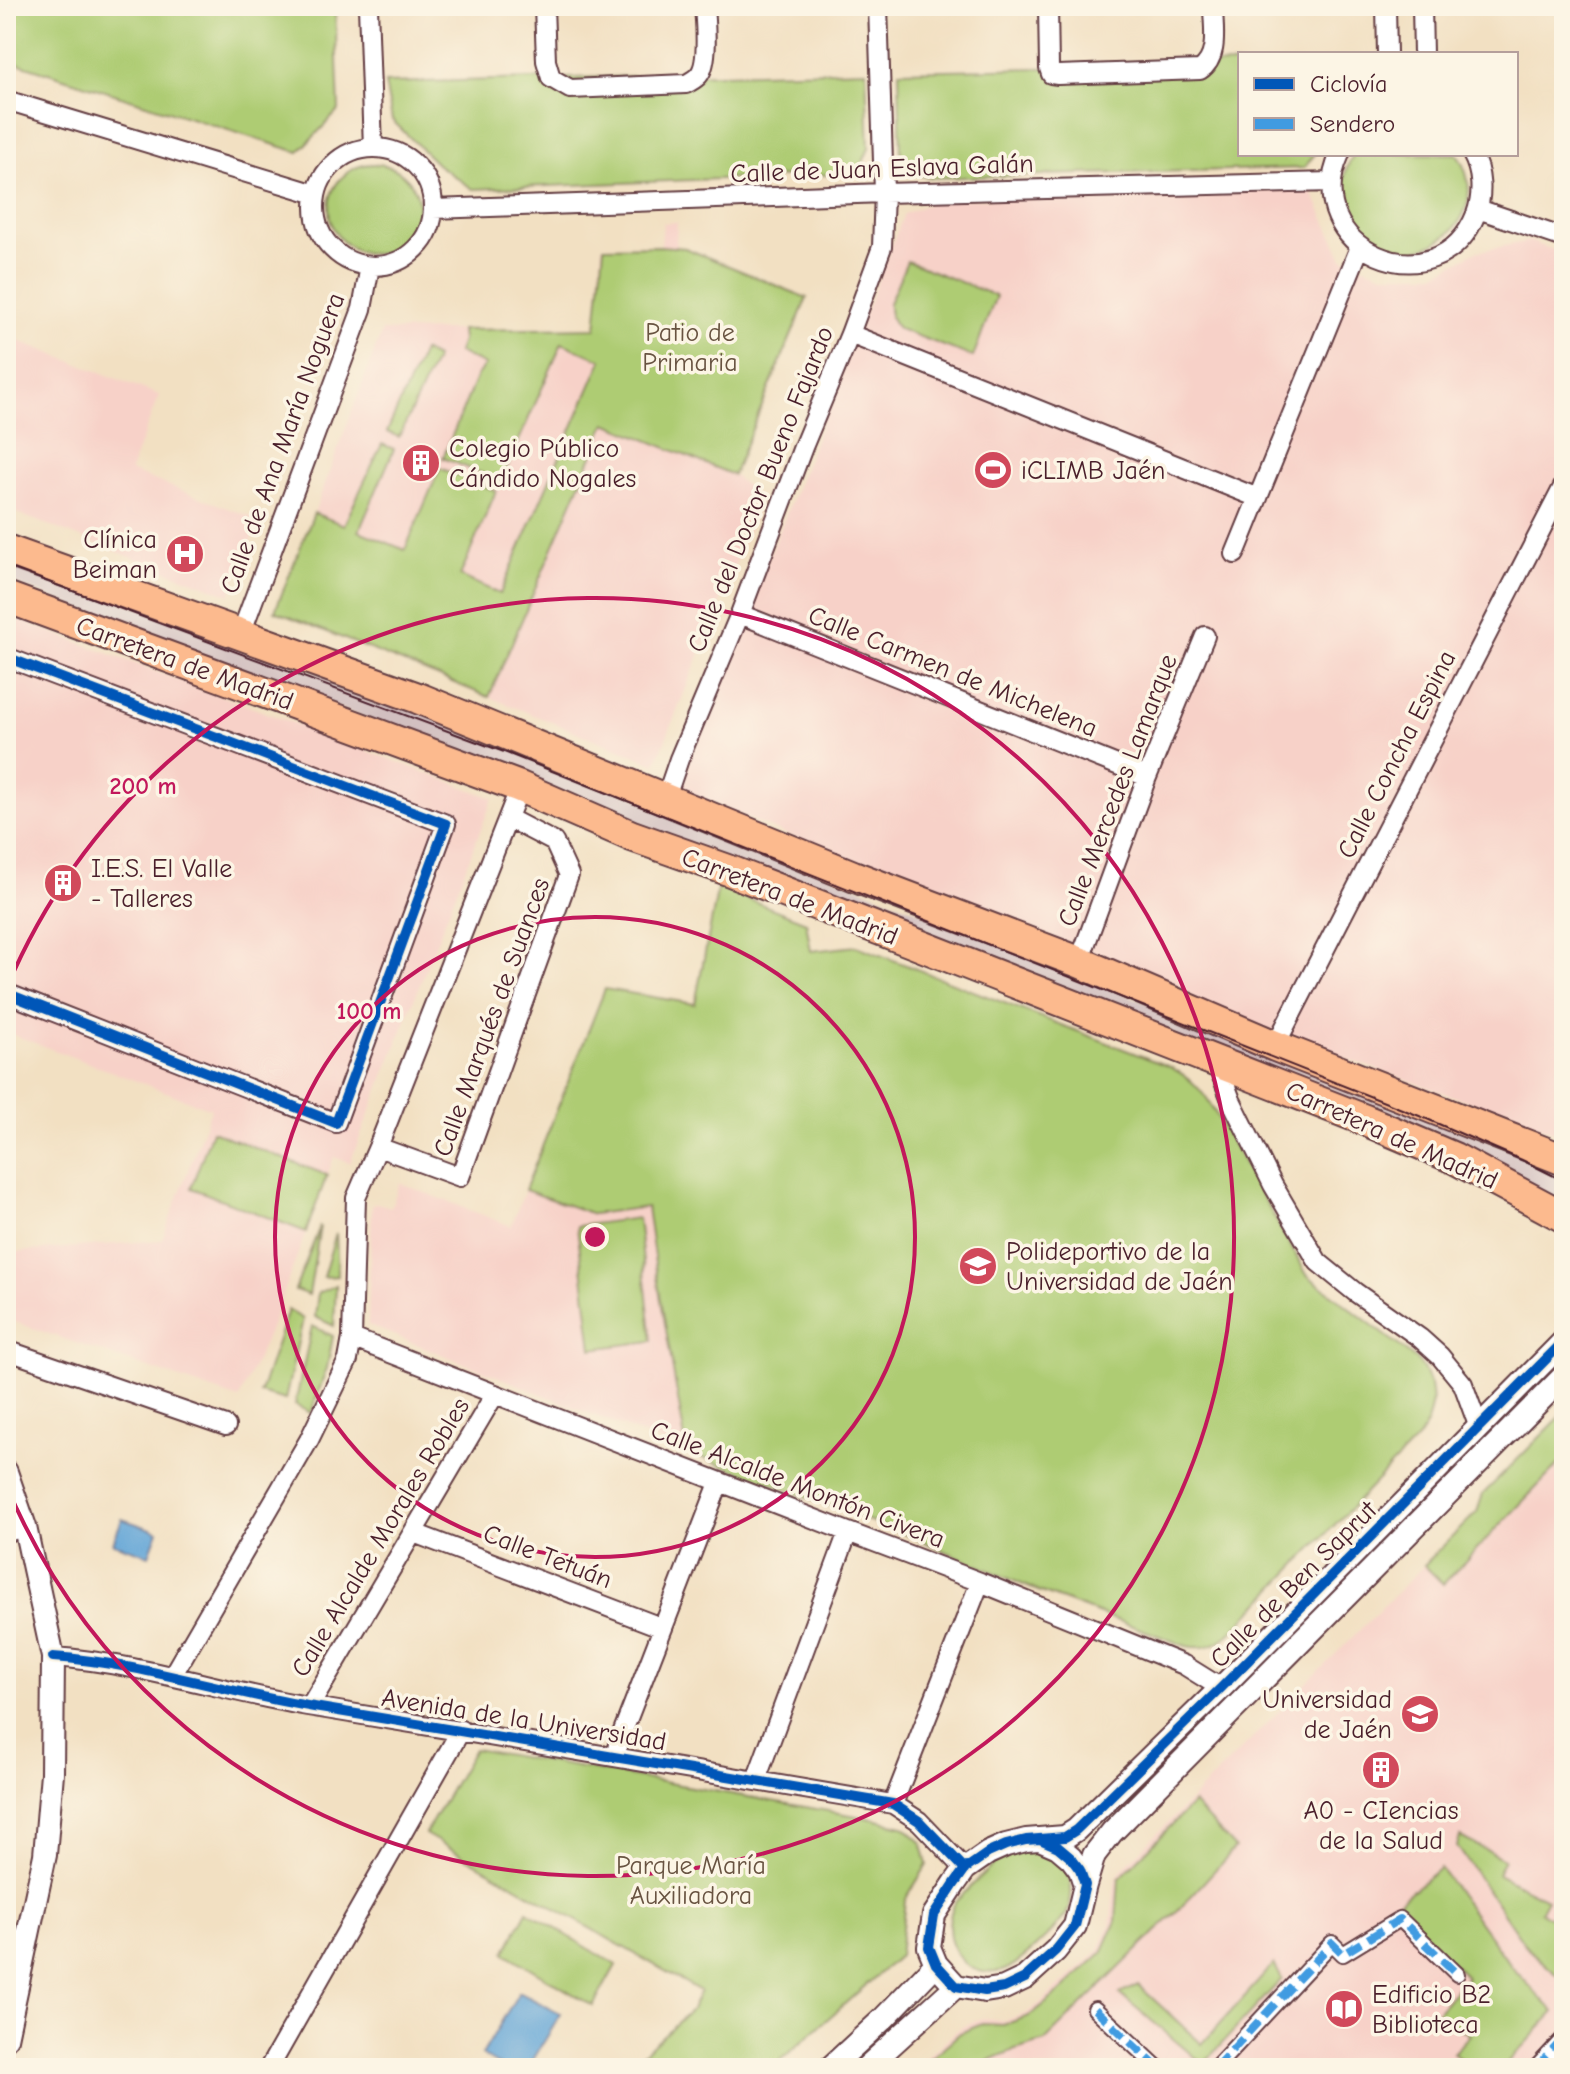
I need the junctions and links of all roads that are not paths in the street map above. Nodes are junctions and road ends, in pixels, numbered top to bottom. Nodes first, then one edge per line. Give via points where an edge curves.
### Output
1 (368, 6) edge
2 (544, 6) edge
3 (704, 6) edge
4 (878, 6) edge
5 (1048, 6) edge
6 (1213, 6) edge
7 (1386, 6) edge
8 (1422, 6) edge
9 (1387, 52) edge
10 (1423, 52) edge
11 (6, 100) edge
12 (373, 148) junction
13 (1339, 156) edge
14 (1473, 156) edge
15 (1332, 182) junction
16 (884, 193) junction
17 (316, 194) junction
18 (433, 209) junction
19 (1478, 209) junction
20 (1564, 238) edge
21 (1360, 247) junction
22 (370, 266) junction
23 (850, 334) junction
24 (1564, 485) edge
25 (1258, 498) junction
26 (6, 550) edge
27 (1235, 554) dead end
28 (6, 597) edge
29 (740, 614) junction
30 (240, 636) junction
31 (1205, 636) dead end
32 (6, 657) edge
33 (1147, 777) junction
34 (520, 787) junction
35 (665, 800) junction
36 (508, 818) junction
37 (1079, 962) junction
38 (6, 993) edge
39 (1275, 1046) junction
40 (1216, 1061) junction
41 (378, 1147) junction
42 (1564, 1160) edge
43 (1564, 1217) edge
44 (352, 1338) junction
45 (1564, 1341) edge
46 (6, 1350) edge
47 (1564, 1376) edge
48 (495, 1394) junction
49 (226, 1426) dead end
50 (1479, 1428) junction
51 (6, 1472) edge
52 (719, 1483) junction
53 (15, 1529) edge
54 (848, 1532) junction
55 (414, 1533) junction
56 (980, 1582) junction
57 (663, 1628) junction
58 (53, 1657) junction
59 (172, 1676) junction
60 (1221, 1688) junction
61 (310, 1706) junction
62 (461, 1730) junction
63 (616, 1756) junction
64 (756, 1780) junction
65 (893, 1804) junction
66 (1042, 1840) junction
67 (965, 1869) junction
68 (1085, 1885) junction
69 (936, 1964) junction
70 (1457, 1974) dead end
71 (956, 1986) junction
72 (1095, 2009) dead end
73 (6, 2038) edge
74 (1564, 2038) edge
75 (269, 2068) edge
76 (830, 2068) edge
77 (866, 2068) edge
78 (1158, 2068) edge
79 (1215, 2068) edge
80 (1536, 2068) edge

1 - 12 street
2 - 3 street via 551,78 570,89 686,84 699,76 705,55
4 - 16 street, Calle del Doctor Bueno Fajardo
5 - 6 street via 1051,74 1200,70 1208,65 1213,48
7 - 9 street
8 - 10 street
11 - 17 street
12 - 17 street via 337,161
12 - 18 street via 409,159 422,172
13 - 15 street
14 - 19 street via 1480,175
15 - 16 street, Calle de Juan Eslava Galán
15 - 21 street via 1338,218
16 - 18 street, Calle de Juan Eslava Galán
16 - 23 street, Calle del Doctor Bueno Fajardo via 882,247
17 - 22 street via 318,227 326,243 353,263
18 - 22 street via 428,232 414,251 393,263
19 - 20 street
19 - 21 street via 1457,243 1435,257 1397,262
21 - 25 street
22 - 30 street, Calle de Ana María Noguera via 362,309
23 - 25 street
23 - 29 street, Calle del Doctor Bueno Fajardo
24 - 39 street, Calle Concha Espina
25 - 27 street
26 - 30 highway, Carretera de Madrid
28 - 34 highway, Carretera de Madrid
29 - 33 street, Calle Carmen de Michelena
29 - 35 street, Calle del Doctor Bueno Fajardo
30 - 35 highway, Carretera de Madrid via 418,698
31 - 33 street, Calle Mercedes Lamarque
32 - 38 street via 446,824 336,1123
33 - 37 street, Calle Mercedes Lamarque
34 - 36 street
34 - 40 highway, Carretera de Madrid via 632,836
35 - 37 highway, Carretera de Madrid
36 - 41 street
36 - 41 street, Calle Marqués de Suances via 554,842 569,875 460,1177
37 - 39 highway, Carretera de Madrid
39 - 42 highway, Carretera de Madrid
40 - 43 highway, Carretera de Madrid via 1454,1158
40 - 50 street via 1273,1185 1318,1262 1440,1356 1463,1384
41 - 44 street via 356,1198
44 - 48 street, Calle Alcalde Montón Civera
44 - 59 street via 348,1360 309,1440
45 - 50 street, Calle de Ben Saprut
46 - 49 street
47 - 68 street, Calle de Ben Saprut via 1112,1832 1094,1855
48 - 52 street, Calle Alcalde Montón Civera
48 - 55 street, Calle Alcalde Morales Robles
50 - 60 street, Calle de Ben Saprut
51 - 53 street
52 - 54 street, Calle Alcalde Montón Civera
52 - 57 street
53 - 58 street
54 - 56 street, Calle Alcalde Montón Civera
54 - 64 street
55 - 57 street, Calle Tetuán
55 - 61 street, Calle Alcalde Morales Robles
56 - 60 street, Calle Alcalde Montón Civera via 1184,1665
56 - 65 street
57 - 63 street
58 - 59 street, Avenida de la Universidad
58 - 73 street via 45,1855
59 - 61 street, Avenida de la Universidad
60 - 66 street, Calle de Ben Saprut via 1076,1830
61 - 62 street, Avenida de la Universidad
62 - 63 street, Avenida de la Universidad
62 - 75 street
63 - 64 street, Avenida de la Universidad
64 - 65 street, Avenida de la Universidad
65 - 67 street, Avenida de la Universidad via 919,1821
66 - 67 street via 1006,1845
66 - 68 street via 1071,1858
67 - 69 street via 934,1915 929,1947
68 - 71 street via 1075,1926 1025,1978 985,1991
69 - 71 street
69 - 76 street
70 - 79 street via 1400,1919 1343,1954 1332,1943
71 - 77 street
72 - 78 street
74 - 80 street

